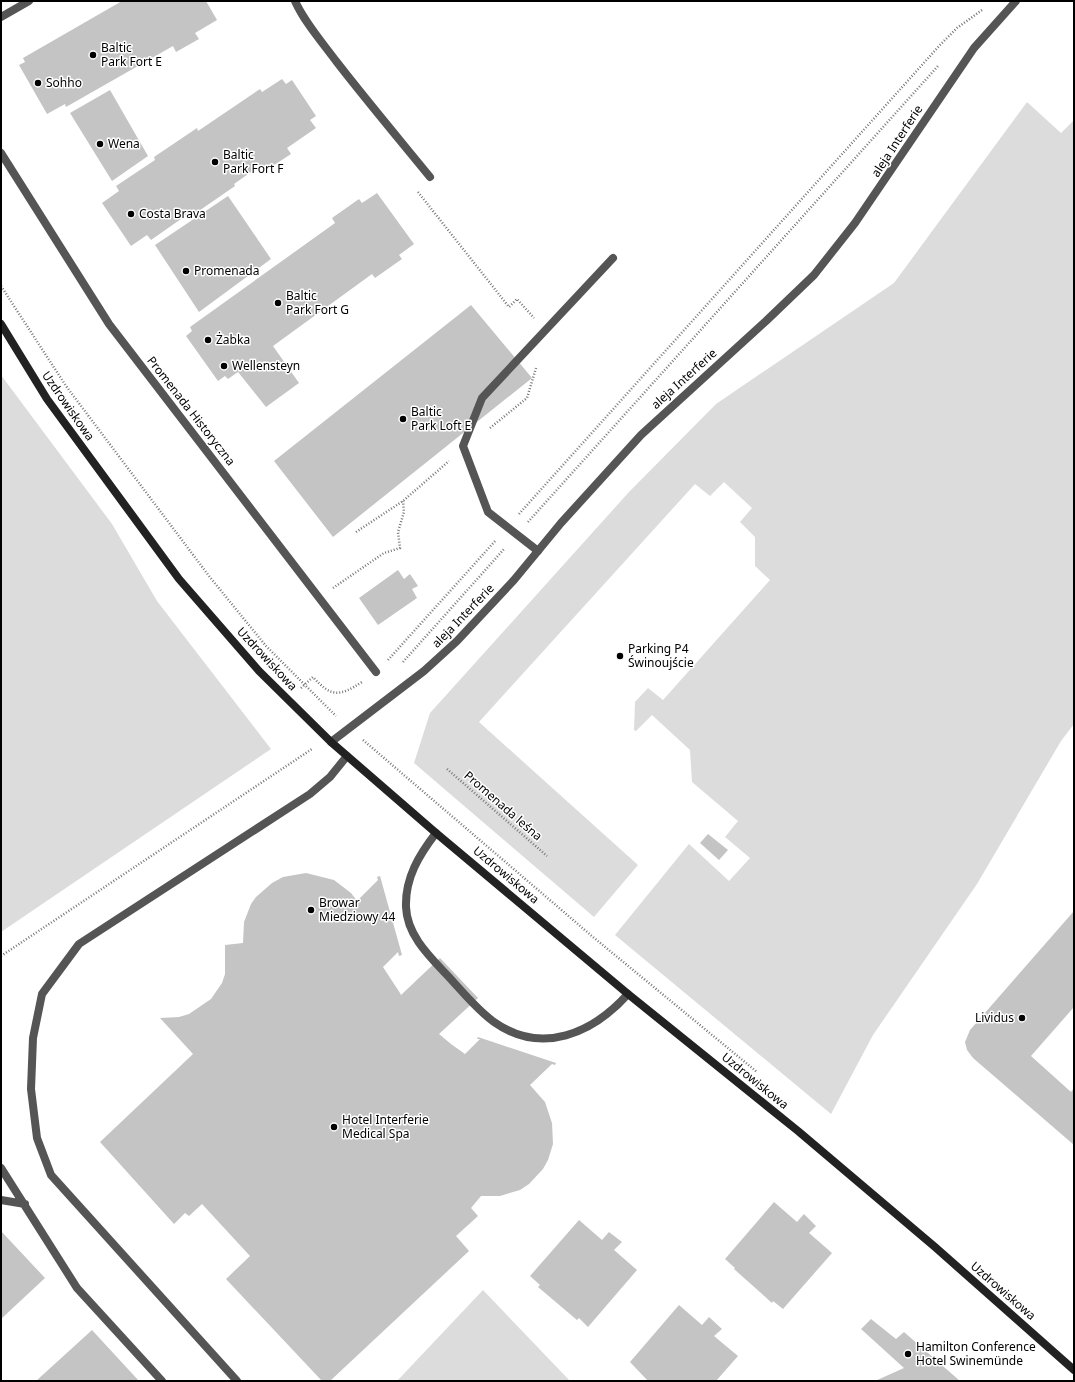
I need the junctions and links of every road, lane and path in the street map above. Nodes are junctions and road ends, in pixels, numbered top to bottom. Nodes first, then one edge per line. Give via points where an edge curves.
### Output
1 (29, 1) edge
2 (295, 1) edge
3 (1016, 1) edge
4 (988, 7) dead end
5 (1, 17) edge
6 (943, 60) dead end
7 (1, 153) edge
8 (430, 178) dead end
9 (414, 187) dead end
10 (613, 258) dead end
11 (1, 286) edge
12 (536, 320) dead end
13 (1, 324) edge
14 (537, 365) dead end
15 (486, 431) dead end
16 (450, 461) dead end
17 (403, 501) junction
18 (508, 527) junction
19 (356, 532) dead end
20 (518, 534) junction
21 (538, 551) junction
22 (320, 598) junction
23 (398, 667) dead end
24 (376, 672) junction
25 (304, 685) junction
26 (341, 711) dead end
27 (335, 715) junction
28 (350, 728) junction
29 (331, 742) junction
30 (312, 749) dead end
31 (347, 756) junction
32 (447, 769) dead end
33 (436, 833) junction
34 (547, 856) dead end
35 (1, 956) edge
36 (628, 994) junction
37 (761, 1076) dead end
38 (1, 1168) edge
39 (1, 1200) edge
40 (25, 1204) junction
41 (1074, 1370) edge
42 (162, 1381) edge
43 (237, 1381) edge

1 - 5 street
2 - 8 street via 301,14 330,53
3 - 21 street, aleja Interferie via 974,48 855,223 814,275 641,435
4 - 18 path via 957,28 938,46
6 - 20 path
7 - 22 street, Promenada Historyczna via 108,324
9 - 12 path via 509,307 517,299
10 - 18 street via 482,398 463,446 488,512
11 - 25 path via 66,386 199,563 266,646
13 - 29 street, Uzdrowiskowa via 47,399 178,579 259,671
14 - 15 path via 528,398
16 - 17 path
17 - 19 path
17 - 22 path via 404,512 398,532 400,548 384,553
18 - 20 street
18 - 24 path
20 - 21 street
20 - 23 path
21 - 28 street, aleja Interferie via 452,646
22 - 24 street, Promenada Historyczna
24 - 25 path via 342,694 326,689 313,677
25 - 27 path
26 - 27 path
27 - 28 path
28 - 29 street, aleja Interferie
28 - 37 path via 593,937
29 - 31 street, Uzdrowiskowa
30 - 35 path
31 - 33 street, Uzdrowiskowa
31 - 43 street via 330,777 310,794 79,944 42,994 33,1038 31,1089 37,1138 51,1175
32 - 34 path, Promenada leśna
33 - 36 street, Uzdrowiskowa
33 - 36 street via 412,869 406,901 410,926 430,957 494,1022 514,1033 540,1039 556,1038 597,1022
36 - 41 street, Uzdrowiskowa via 798,1131
38 - 40 street
39 - 40 street
40 - 42 street via 76,1288

